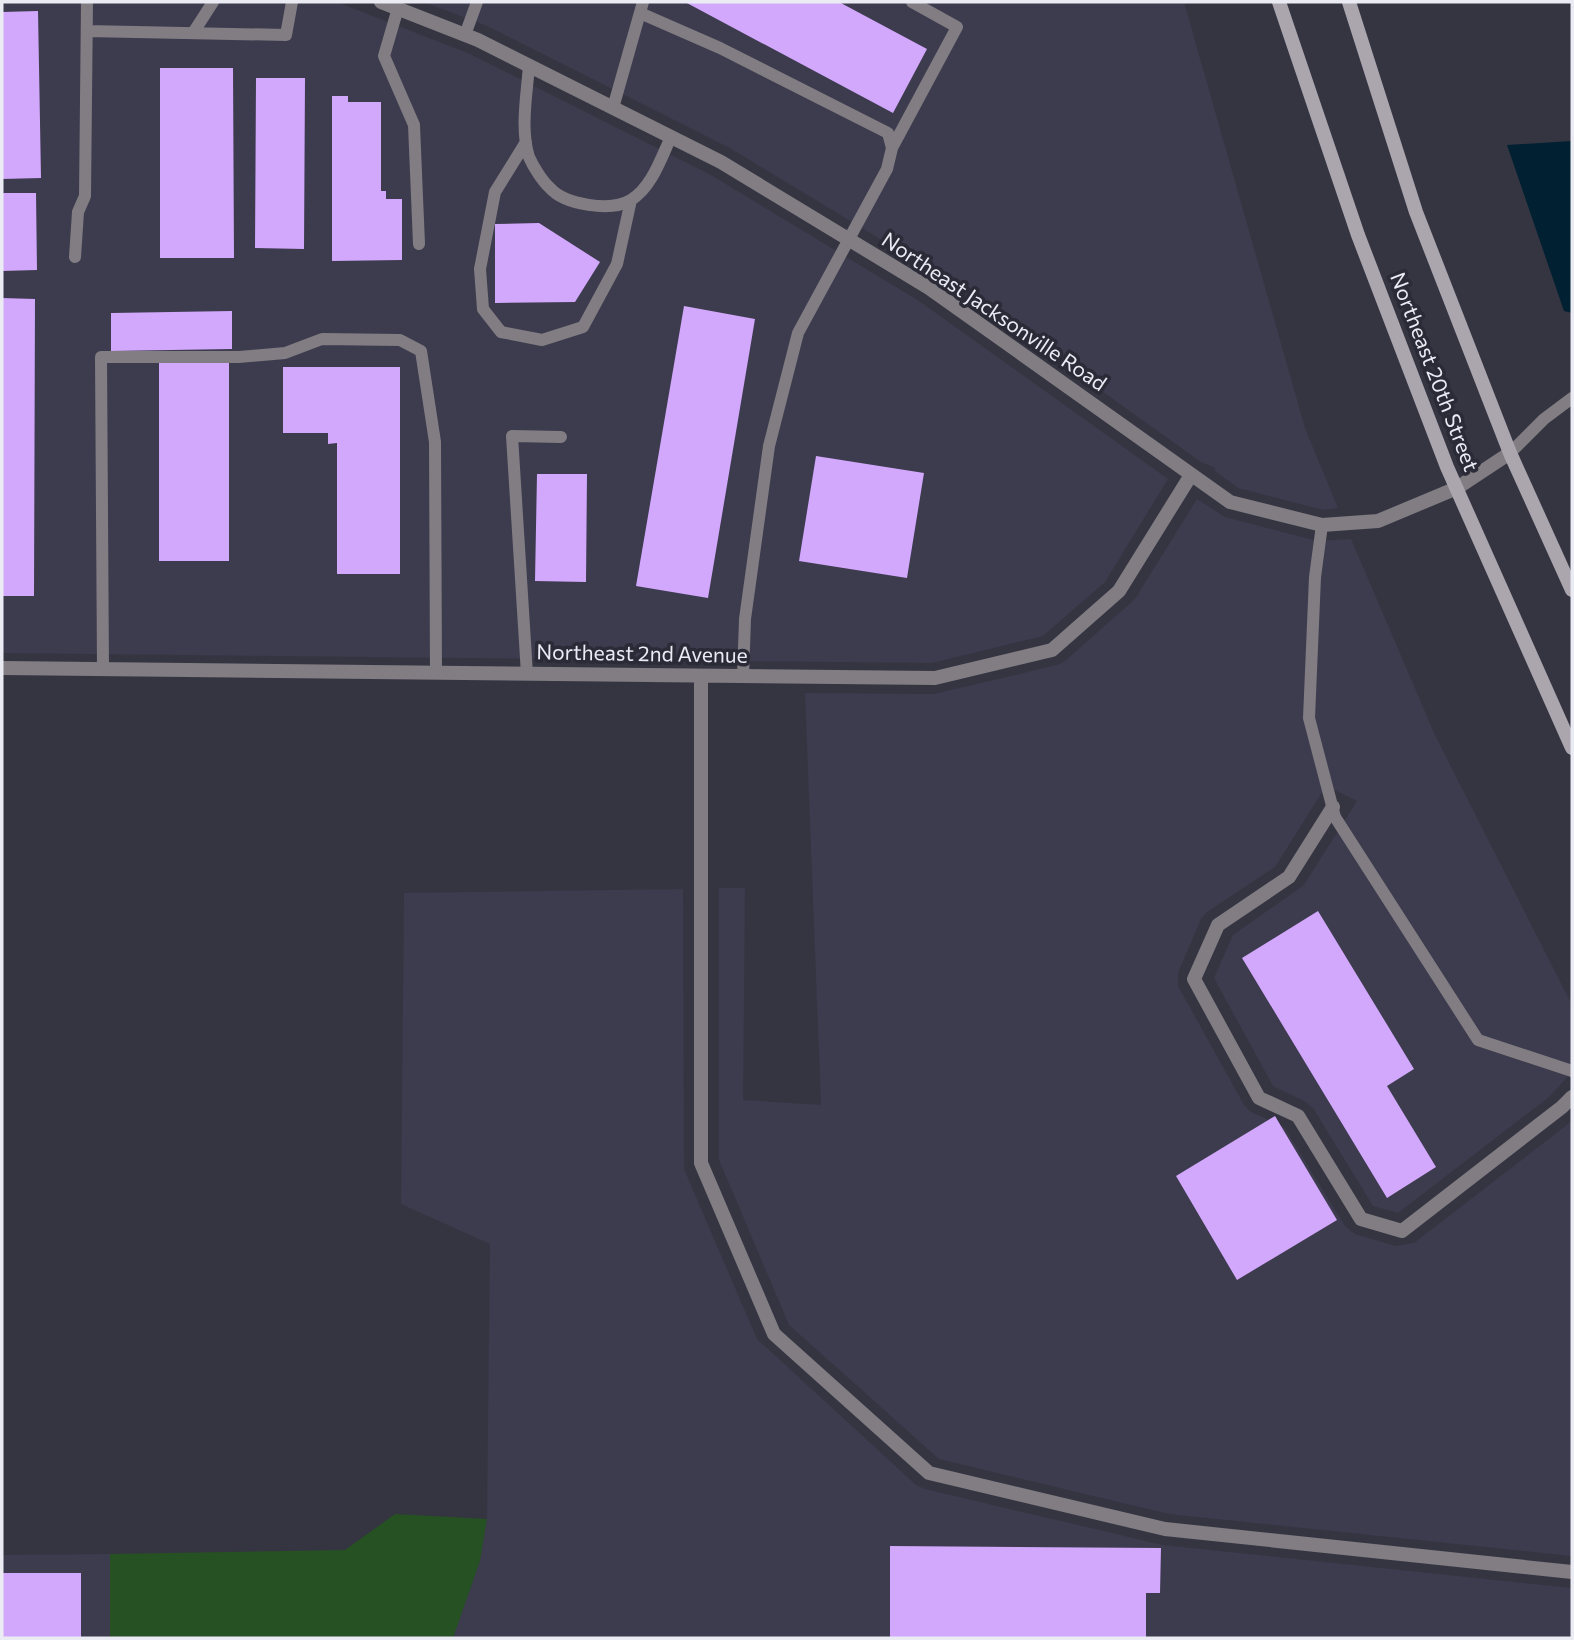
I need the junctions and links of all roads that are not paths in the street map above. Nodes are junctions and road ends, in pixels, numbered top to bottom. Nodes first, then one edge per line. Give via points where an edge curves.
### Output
1 (87, 2) edge
2 (213, 2) edge
3 (292, 2) edge
4 (381, 2) edge
5 (477, 2) edge
6 (912, 2) edge
7 (1279, 2) edge
8 (1349, 2) edge
9 (642, 7) edge
10 (398, 8) junction
11 (87, 32) junction
12 (193, 33) junction
13 (465, 35) junction
14 (529, 65) junction
15 (613, 108) junction
16 (671, 137) junction
17 (526, 142) junction
18 (892, 148) junction
19 (631, 200) junction
20 (850, 240) junction
21 (419, 244) dead end
22 (75, 257) dead end
23 (1572, 398) edge
24 (561, 437) dead end
25 (1510, 453) junction
26 (1191, 475) junction
27 (1457, 488) junction
28 (1322, 526) junction
29 (1572, 590) edge
30 (2, 668) edge
31 (103, 669) junction
32 (436, 673) junction
33 (527, 674) junction
34 (701, 676) junction
35 (743, 677) junction
36 (1572, 748) edge
37 (1332, 807) junction
38 (1572, 1071) edge
39 (1572, 1097) edge
40 (1572, 1572) edge

1 - 11 lane
2 - 12 lane
3 - 12 lane via 286,35
4 - 10 street, Northeast Jacksonville Road
5 - 13 lane
6 - 18 lane via 957,27
7 - 27 main road, Northeast 20th Street via 1358,235
8 - 25 main road, Northeast 20th Street via 1416,212
9 - 15 lane
9 - 18 lane via 888,133
10 - 13 street, Northeast Jacksonville Road
10 - 21 lane via 384,56 414,125
11 - 12 lane
11 - 22 lane via 85,196 78,212
13 - 14 street, Northeast Jacksonville Road
14 - 15 street, Northeast Jacksonville Road
14 - 17 lane
15 - 16 street, Northeast Jacksonville Road
16 - 19 lane via 651,179
16 - 20 street, Northeast Jacksonville Road
17 - 19 lane via 530,159 550,190 578,204 609,206
17 - 19 lane via 495,192 480,269 483,309 500,332 542,340 583,327 617,264
18 - 20 lane via 887,169
20 - 26 street, Northeast Jacksonville Road via 929,288
20 - 35 lane via 798,333 769,446 745,619
23 - 25 lane
24 - 33 lane via 512,436
25 - 27 street, Northeast Jacksonville Road
25 - 29 main road, Northeast 20th Street
26 - 28 street, Northeast Jacksonville Road via 1230,502
26 - 35 street, Northeast 2nd Avenue via 1119,591 1052,650 934,678
27 - 28 street, Northeast Jacksonville Road via 1378,520
27 - 36 main road, Northeast 20th Street
28 - 37 lane via 1315,577 1309,718
30 - 31 street, Northeast 2nd Avenue
31 - 32 street, Northeast 2nd Avenue
31 - 32 lane via 101,357 239,357 285,353 322,339 400,340 421,351 435,442
32 - 33 street, Northeast 2nd Avenue
33 - 34 street, Northeast 2nd Avenue
34 - 35 street, Northeast 2nd Avenue
34 - 40 street via 701,1163 774,1334 929,1473 1165,1529
37 - 38 lane via 1478,1040
37 - 39 street via 1289,877 1218,925 1194,979 1259,1098 1298,1115 1361,1219 1402,1231

